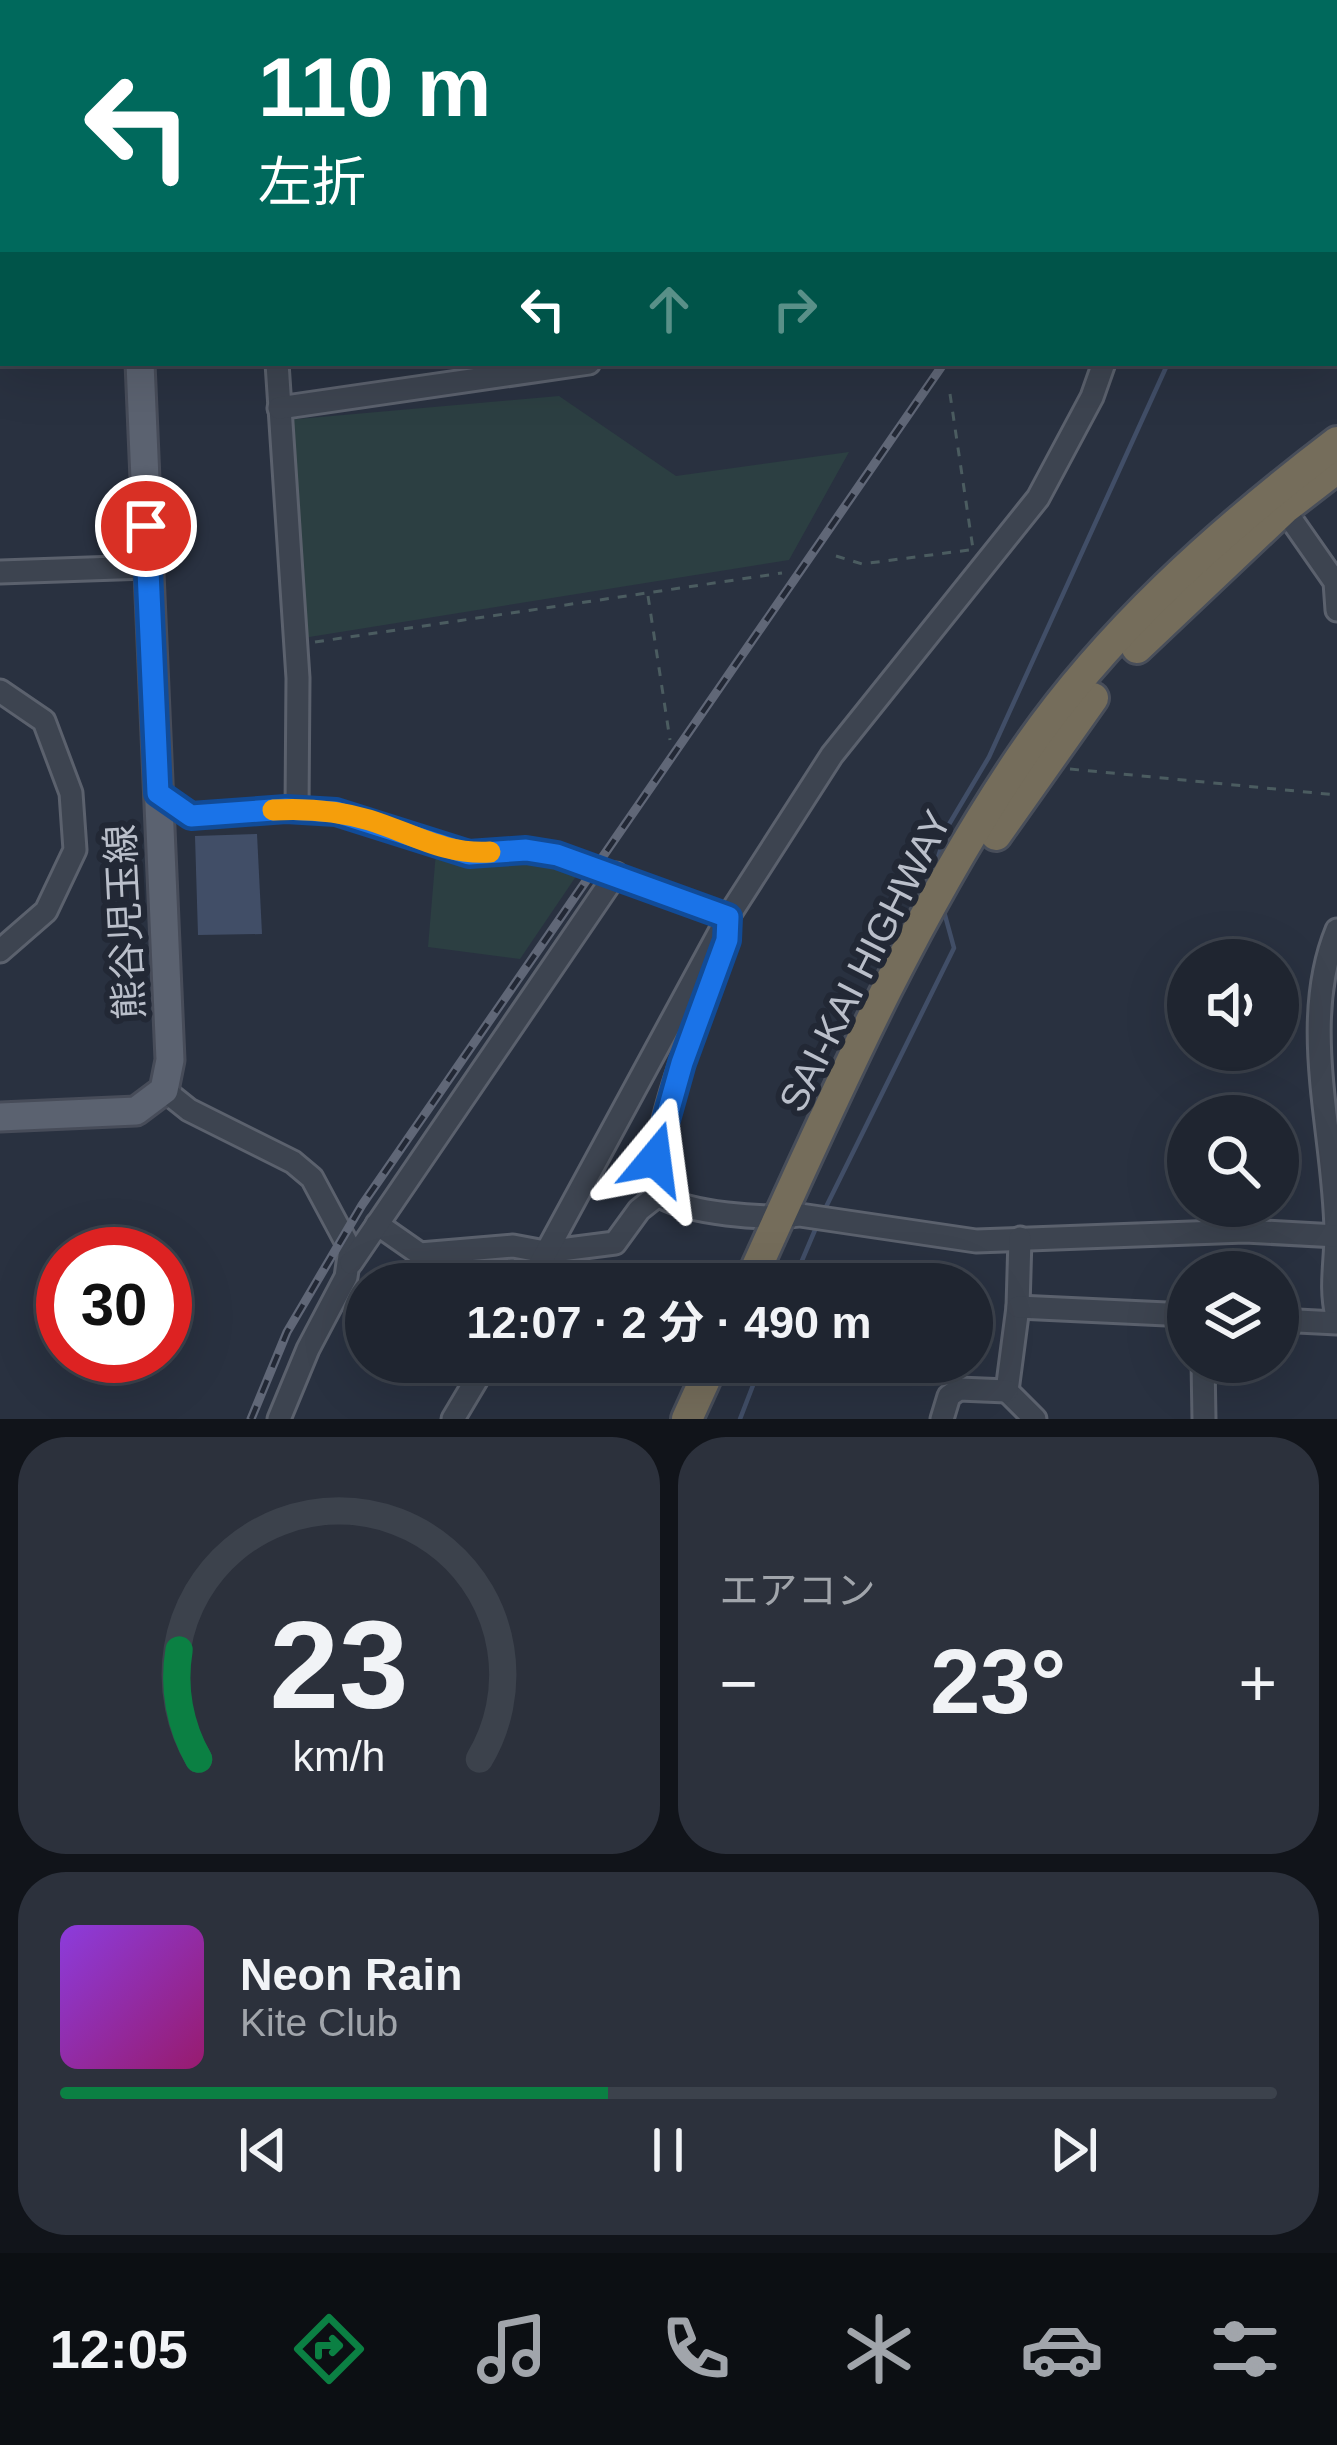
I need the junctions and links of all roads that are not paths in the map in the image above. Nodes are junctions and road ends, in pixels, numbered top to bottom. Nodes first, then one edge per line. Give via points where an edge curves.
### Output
1 (140, 366) edge
2 (277, 366) edge
3 (568, 366) edge
4 (1103, 366) edge
5 (279, 407) junction
6 (1337, 442) edge
7 (1337, 468) edge
8 (1284, 509) junction
9 (148, 567) junction
10 (0, 572) edge
11 (1337, 610) edge
12 (0, 691) edge
13 (158, 793) junction
14 (297, 809) junction
15 (616, 874) junction
16 (728, 917) junction
17 (1337, 930) edge
18 (0, 951) edge
19 (164, 1090) junction
20 (0, 1117) edge
21 (658, 1196) junction
22 (790, 1216) junction
23 (376, 1224) junction
24 (1337, 1235) edge
25 (1020, 1238) junction
26 (545, 1252) junction
27 (351, 1263) joint
28 (540, 1263) edge
29 (762, 1263) edge
30 (775, 1263) edge
31 (345, 1276) edge
32 (1018, 1306) junction
33 (1167, 1315) edge
34 (1299, 1320) edge
35 (1337, 1320) edge
36 (474, 1383) edge
37 (707, 1383) edge
38 (720, 1383) edge
39 (1203, 1383) edge
40 (1007, 1391) junction
41 (698, 1418) edge
42 (279, 1419) edge
43 (453, 1419) edge
44 (942, 1419) edge
45 (1035, 1419) edge
46 (1204, 1419) edge

1 - 9 main road, 熊谷児玉線
2 - 5 street
3 - 5 street
4 - 16 street via 1038,498 832,755
5 - 14 street via 296,645
6 - 22 highway, SAI-KAI HIGHWAY via 1148,605 1023,754 911,940
7 - 8 highway, SAI-KAI HIGHWAY
8 - 11 street via 1335,582
8 - 22 highway, SAI-KAI HIGHWAY via 1163,620 1046,760 943,920
9 - 10 street
9 - 13 main road, 熊谷児玉線
12 - 18 street via 44,721 71,794 75,850 46,911
13 - 14 street via 191,816
13 - 19 main road, 熊谷児玉線 via 170,1060
14 - 15 street via 368,820 469,854 526,850
15 - 16 street
15 - 23 street
16 - 21 street via 655,1159
16 - 26 street
17 - 24 street via 1318,1007
19 - 20 main road via 136,1111
19 - 27 street via 312,1178
21 - 22 street via 674,1205
21 - 26 street via 614,1244
22 - 25 street via 976,1241
22 - 29 highway, SAI-KAI HIGHWAY
22 - 30 highway, SAI-KAI HIGHWAY
23 - 26 street via 419,1254 513,1246
23 - 27 street
24 - 25 street
24 - 35 street
25 - 32 street
26 - 28 street
31 - 42 street
32 - 33 street
32 - 40 street
34 - 35 street
36 - 43 street
37 - 41 highway
38 - 41 highway
39 - 46 street
40 - 44 street via 958,1389
40 - 45 street

